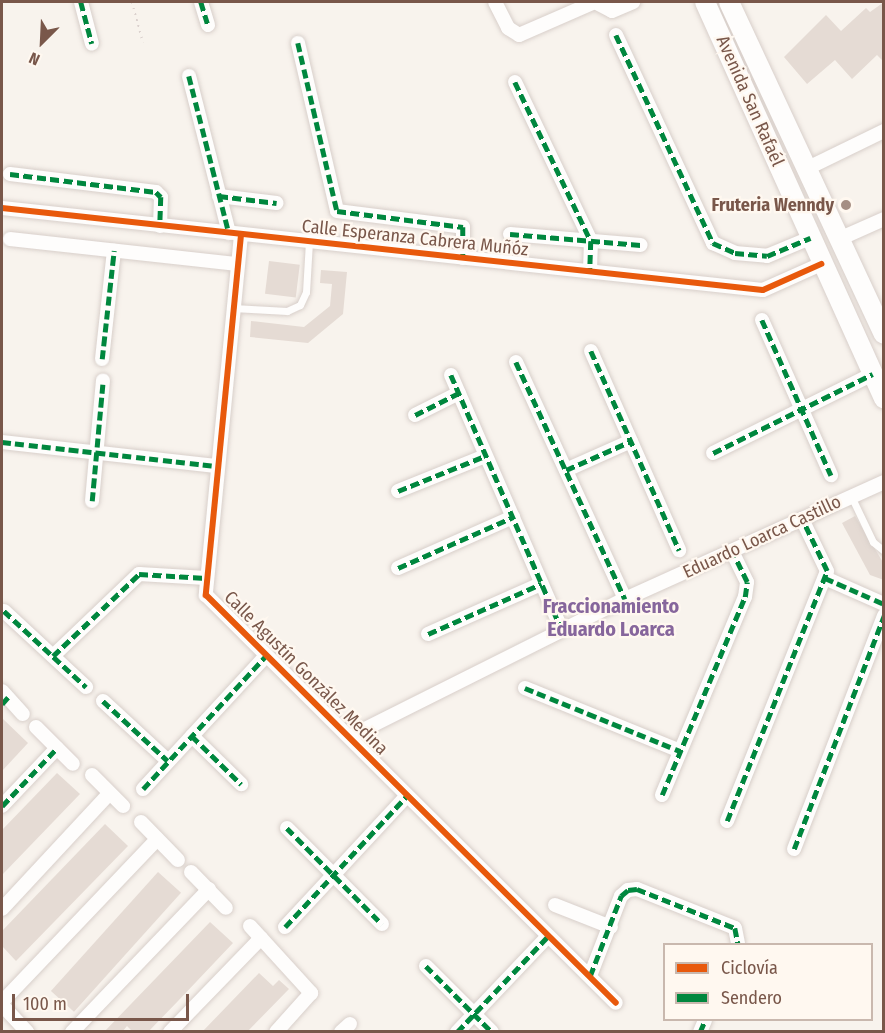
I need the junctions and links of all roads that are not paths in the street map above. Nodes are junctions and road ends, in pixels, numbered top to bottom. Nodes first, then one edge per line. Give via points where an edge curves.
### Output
1 (81, 2) edge
2 (201, 2) edge
3 (495, 2) edge
4 (595, 2) edge
5 (633, 2) edge
6 (705, 2) edge
7 (729, 2) edge
8 (208, 25) dead end
9 (616, 35) dead end
10 (298, 43) dead end
11 (92, 44) dead end
12 (189, 76) dead end
13 (515, 82) dead end
14 (884, 131) edge
15 (806, 169) junction
16 (10, 174) dead end
17 (219, 196) junction
18 (277, 203) dead end
19 (2, 208) edge
20 (884, 219) edge
21 (160, 226) junction
22 (235, 234) junction
23 (510, 234) dead end
24 (810, 238) junction
25 (10, 239) dead end
26 (839, 239) junction
27 (591, 241) junction
28 (309, 242) junction
29 (641, 245) dead end
30 (114, 251) junction
31 (463, 258) junction
32 (238, 264) junction
33 (821, 264) junction
34 (590, 272) junction
35 (233, 308) junction
36 (762, 320) dead end
37 (884, 334) edge
38 (591, 351) dead end
39 (102, 359) dead end
40 (516, 362) dead end
41 (873, 374) junction
42 (451, 375) dead end
43 (102, 380) dead end
44 (459, 393) junction
45 (884, 398) edge
46 (804, 407) junction
47 (415, 415) dead end
48 (631, 441) junction
49 (2, 442) edge
50 (97, 453) junction
51 (713, 453) dead end
52 (485, 456) junction
53 (216, 466) junction
54 (566, 470) junction
55 (831, 474) dead end
56 (884, 483) edge
57 (398, 491) dead end
58 (850, 496) junction
59 (92, 501) dead end
60 (513, 517) junction
61 (802, 519) junction
62 (679, 550) dead end
63 (732, 551) junction
64 (884, 551) edge
65 (398, 568) dead end
66 (206, 578) junction
67 (825, 578) junction
68 (541, 584) junction
69 (625, 599) junction
70 (884, 604) edge
71 (4, 611) dead end
72 (884, 616) edge
73 (562, 630) junction
74 (428, 634) dead end
75 (53, 656) junction
76 (265, 657) junction
77 (86, 687) dead end
78 (525, 688) dead end
79 (4, 698) edge
80 (103, 701) dead end
81 (23, 714) dead end
82 (36, 727) dead end
83 (192, 736) junction
84 (351, 736) junction
85 (57, 748) junction
86 (680, 751) junction
87 (168, 761) junction
88 (73, 764) dead end
89 (92, 775) dead end
90 (241, 784) dead end
91 (143, 789) dead end
92 (109, 794) junction
93 (662, 795) dead end
94 (406, 797) junction
95 (2, 806) edge
96 (123, 806) dead end
97 (727, 821) dead end
98 (141, 822) dead end
99 (287, 828) dead end
100 (157, 839) junction
101 (794, 849) dead end
102 (178, 860) dead end
103 (191, 872) dead end
104 (334, 875) junction
105 (208, 889) junction
106 (555, 905) dead end
107 (226, 908) dead end
108 (2, 909) edge
109 (382, 924) dead end
110 (250, 926) dead end
111 (285, 927) dead end
112 (611, 927) junction
113 (548, 936) junction
114 (261, 939) junction
115 (738, 943) edge
116 (426, 966) dead end
117 (590, 976) junction
118 (2, 1003) edge
119 (616, 1003) dead end
120 (474, 1014) junction
121 (27, 1032) edge
122 (72, 1032) edge
123 (170, 1032) edge
124 (276, 1032) edge
125 (457, 1032) edge
126 (492, 1032) edge

1 - 11 street
2 - 8 street
3 - 4 street via 508,28 519,34
4 - 5 street via 612,11
6 - 24 main road, Avenida San Rafaél
7 - 15 main road, Avenida San Rafaél
9 - 24 street via 713,243 735,253 767,256
10 - 31 street via 337,211 463,227
12 - 17 street
13 - 27 street
14 - 15 street
15 - 26 main road, Avenida San Rafaél
16 - 21 street via 156,192 161,197
17 - 18 street
17 - 22 street
19 - 21 street, Calle Esperanza Cabrera Muñóz
20 - 26 street
21 - 22 street, Calle Esperanza Cabrera Muñóz
22 - 28 street, Calle Esperanza Cabrera Muñóz
22 - 32 street, Calle Agustín González Medina
23 - 27 street
24 - 33 main road, Avenida San Rafaél
25 - 30 street
26 - 37 main road, Avenida San Rafaél
27 - 29 street
27 - 34 street
28 - 31 street, Calle Esperanza Cabrera Muñóz
28 - 35 lane via 306,292 300,305 287,311
30 - 32 street
30 - 39 street
31 - 34 street, Calle Esperanza Cabrera Muñóz
32 - 35 street, Calle Agustín González Medina
33 - 34 street, Calle Esperanza Cabrera Muñóz via 763,290
33 - 41 main road, Avenida San Rafaél
35 - 53 street, Calle Agustín González Medina
36 - 46 street
38 - 48 street
40 - 54 street
41 - 45 main road, Avenida San Rafaél
41 - 46 street
42 - 44 street
43 - 50 street
44 - 47 street
44 - 52 street
46 - 51 street
46 - 55 street
48 - 54 street
48 - 62 street
49 - 50 street
50 - 53 street
50 - 59 street
52 - 57 street
52 - 60 street
53 - 66 street, Calle Agustín González Medina
54 - 69 street
56 - 58 street, Eduardo Loarca Castillo
58 - 61 street, Eduardo Loarca Castillo
58 - 64 lane via 873,542
60 - 65 street
60 - 68 street
61 - 63 street, Eduardo Loarca Castillo
61 - 67 street via 828,571
63 - 69 street, Eduardo Loarca Castillo
63 - 86 street via 747,582 745,597
66 - 75 street via 139,574
66 - 76 street, Calle Agustín González Medina via 206,595
67 - 70 street
67 - 97 street
68 - 73 street
68 - 74 street
69 - 73 street, Eduardo Loarca Castillo
71 - 75 street
72 - 101 street
73 - 84 street, Eduardo Loarca Castillo
75 - 77 street
76 - 83 street
76 - 84 street, Calle Agustín González Medina
78 - 86 street
79 - 81 street
80 - 87 street
82 - 85 street
83 - 87 street
83 - 90 street
84 - 94 street, Calle Agustín González Medina
85 - 88 street
85 - 95 street
86 - 93 street
87 - 91 street
89 - 92 street
92 - 96 street
92 - 108 street
94 - 104 street
94 - 113 street, Calle Agustín González Medina
98 - 100 street
99 - 104 street
100 - 102 street
100 - 118 street
103 - 105 street
104 - 109 street
104 - 111 street
105 - 107 street
105 - 122 street
106 - 112 street
110 - 114 street
112 - 115 street via 621,896 637,889 735,928
112 - 117 street
113 - 117 street, Calle Agustín González Medina
113 - 120 street
114 - 123 street
114 - 124 street via 311,993
116 - 120 street
117 - 119 street, Calle Agustín González Medina
118 - 121 street
120 - 125 street
120 - 126 street

